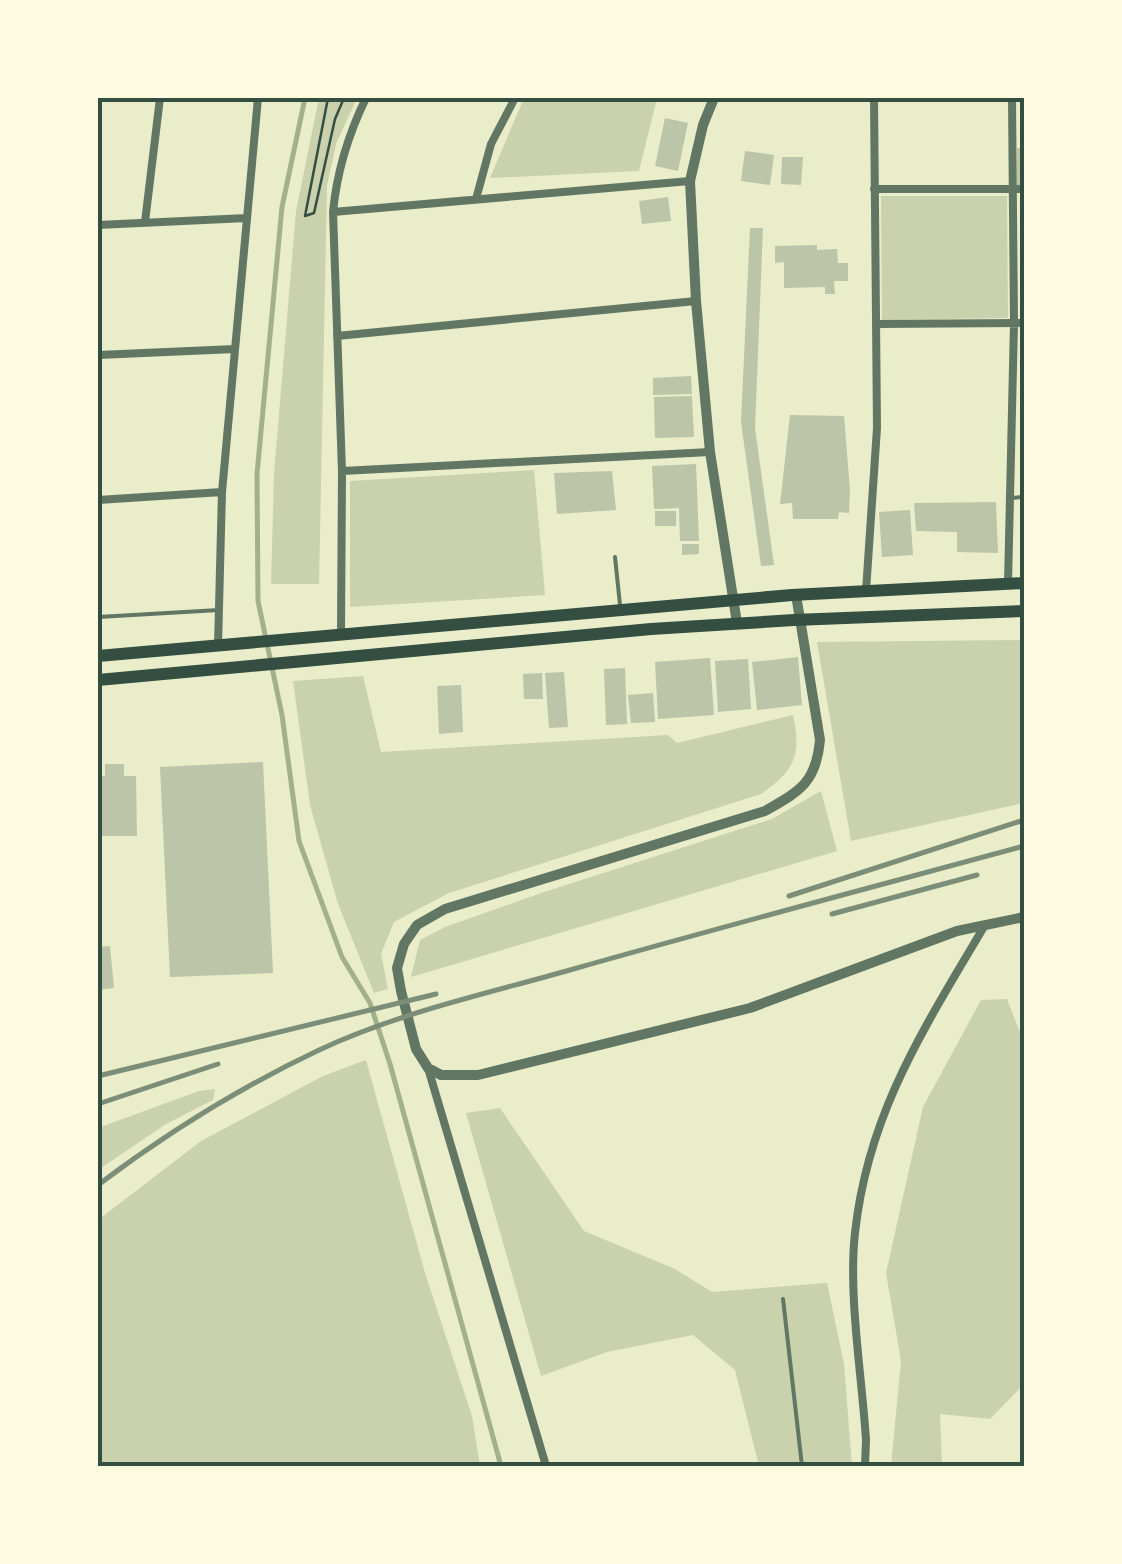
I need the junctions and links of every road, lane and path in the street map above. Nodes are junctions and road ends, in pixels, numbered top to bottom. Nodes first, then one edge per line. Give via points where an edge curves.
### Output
1 (160, 98) edge
2 (258, 98) edge
3 (328, 98) edge
4 (344, 98) edge
5 (366, 98) edge
6 (515, 98) edge
7 (714, 98) edge
8 (874, 98) edge
9 (1012, 98) edge
10 (690, 180) junction
11 (874, 190) junction
12 (1013, 190) junction
13 (1024, 190) edge
14 (476, 199) junction
15 (333, 212) junction
16 (247, 218) junction
17 (146, 222) junction
18 (98, 225) edge
19 (696, 300) junction
20 (1014, 323) junction
21 (1024, 323) edge
22 (876, 324) junction
23 (337, 336) junction
24 (235, 349) junction
25 (98, 355) edge
26 (710, 452) junction
27 (342, 471) junction
28 (222, 492) junction
29 (1010, 498) junction
30 (1024, 498) edge
31 (98, 500) edge
32 (615, 557) dead end
33 (1024, 583) edge
34 (1008, 584) junction
35 (866, 590) junction
36 (796, 594) junction
37 (734, 600) junction
38 (620, 609) junction
39 (219, 610) junction
40 (1008, 612) junction
41 (1024, 612) edge
42 (98, 618) edge
43 (800, 620) junction
44 (737, 624) junction
45 (341, 633) junction
46 (218, 646) junction
47 (98, 656) edge
48 (218, 669) junction
49 (98, 680) edge
50 (1024, 918) edge
51 (986, 926) junction
52 (428, 1068) junction
53 (783, 1298) dead end
54 (546, 1466) edge
55 (802, 1466) edge
56 (865, 1466) edge

1 - 17 street
2 - 16 street
3 - 4 path via 305,216 314,213
5 - 15 street via 336,178
6 - 14 street via 491,144
7 - 10 street
8 - 11 street
9 - 12 street
10 - 14 street
10 - 19 street
11 - 12 street
11 - 22 street
12 - 13 street
12 - 20 street
14 - 15 street
15 - 23 street
16 - 17 street
16 - 24 street
17 - 18 street
19 - 23 street
19 - 26 street
20 - 21 street
20 - 22 street
20 - 29 street
22 - 35 street
23 - 27 street
24 - 25 street
24 - 28 street
26 - 27 street
26 - 37 street
27 - 45 street
28 - 31 street
28 - 39 street
29 - 30 lane
29 - 34 street
32 - 38 lane
33 - 34 main road
34 - 35 main road
34 - 40 main road
35 - 36 main road
36 - 37 main road
36 - 43 street
37 - 38 main road
37 - 44 street
38 - 45 main road
39 - 42 lane
39 - 46 street
40 - 41 main road
40 - 43 main road
43 - 44 main road
43 - 52 street via 820,740 818,762 800,791 765,811 445,909 417,925 397,968 416,1050
44 - 48 main road
45 - 46 main road
46 - 47 main road
46 - 48 main road
48 - 49 main road
50 - 51 street
51 - 52 street via 750,1008 478,1075 441,1075
51 - 56 street via 903,1064 874,1138 853,1264
52 - 54 street
53 - 55 lane

